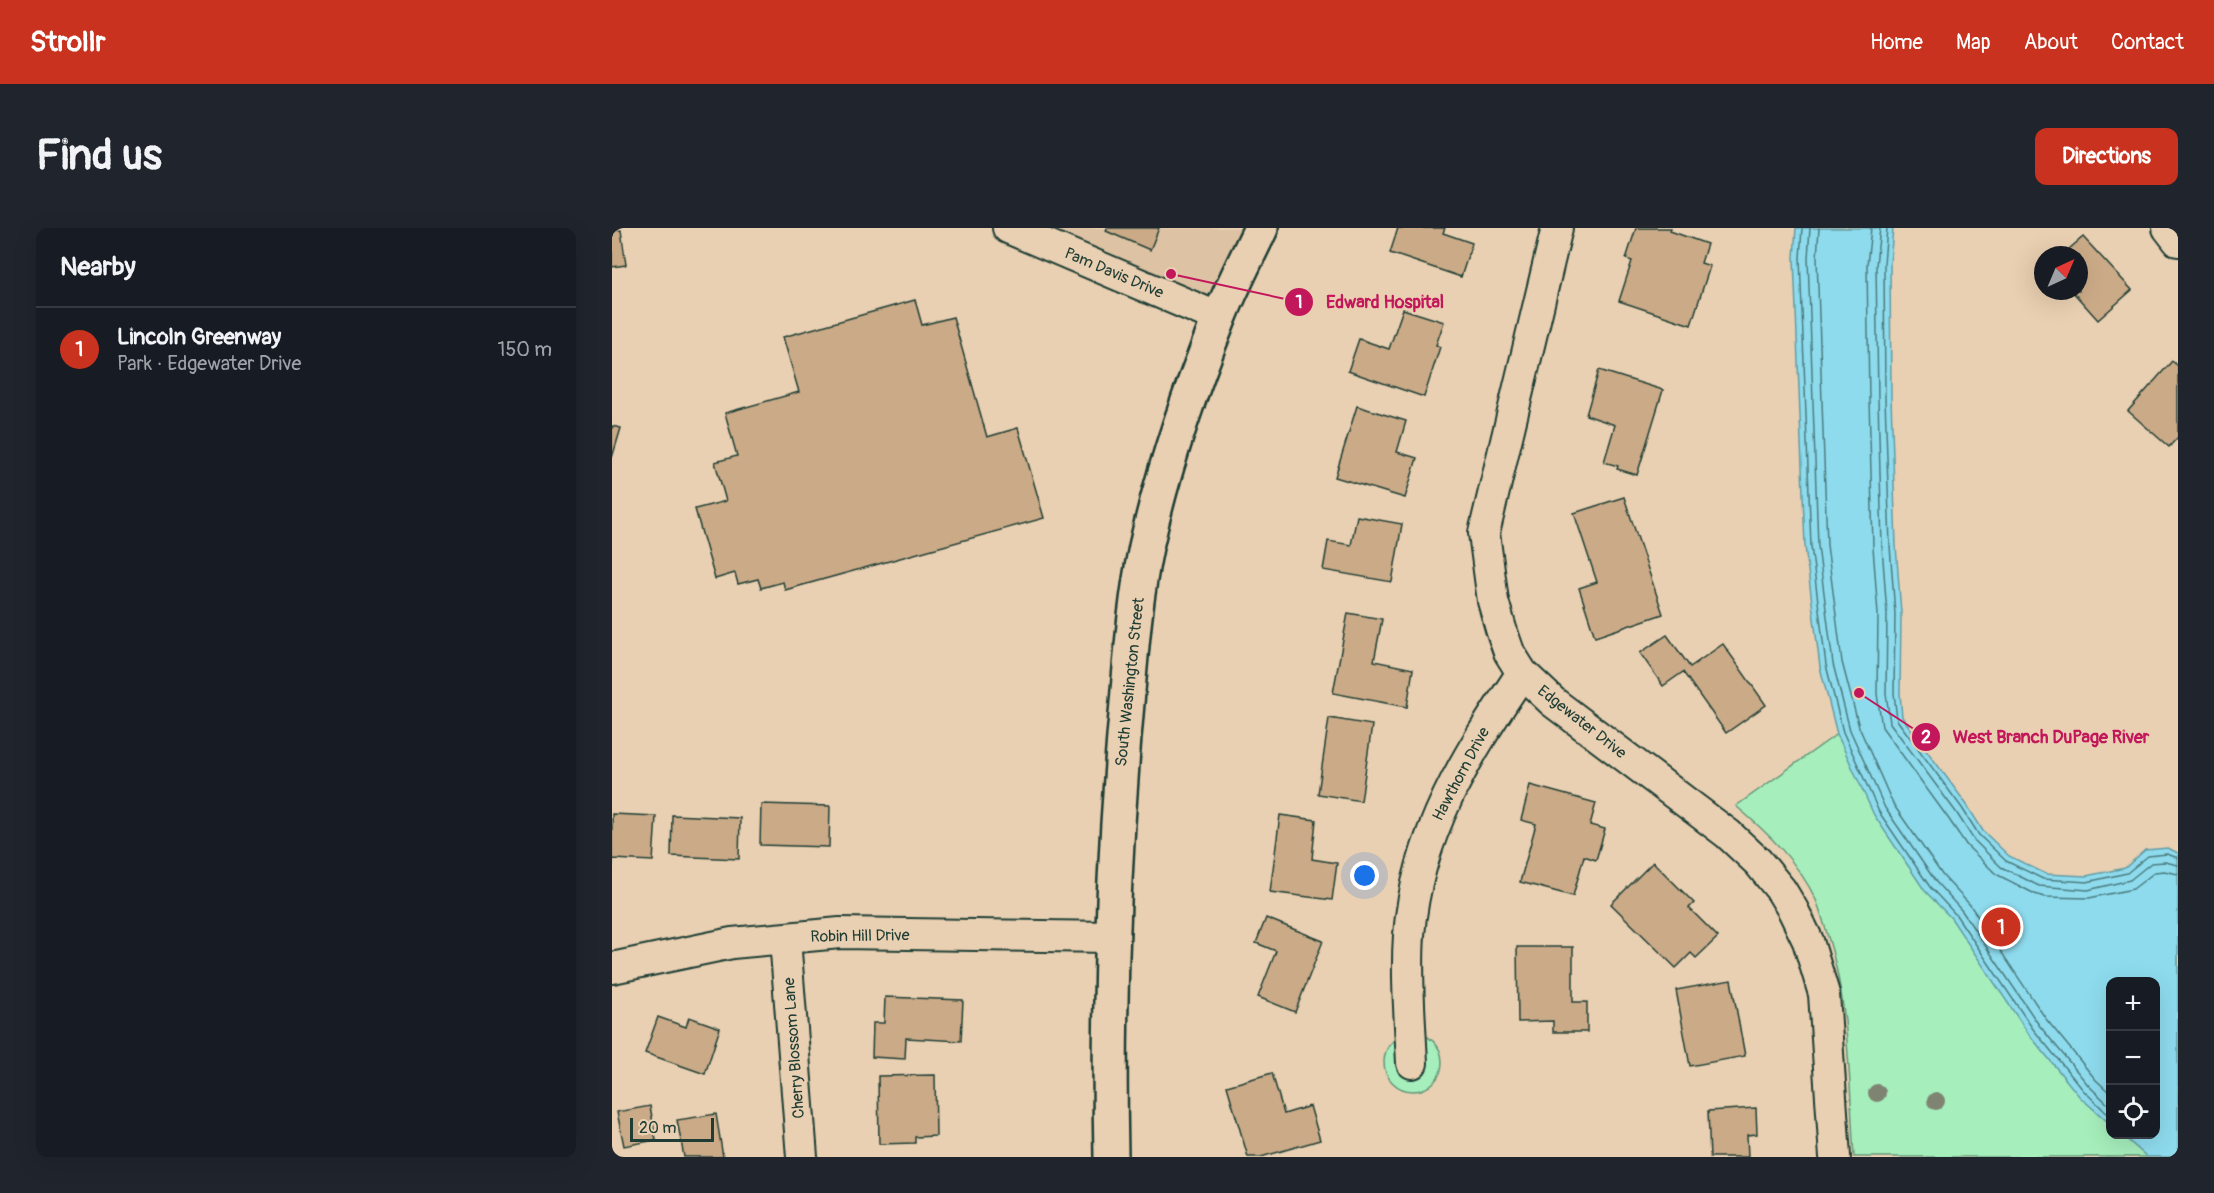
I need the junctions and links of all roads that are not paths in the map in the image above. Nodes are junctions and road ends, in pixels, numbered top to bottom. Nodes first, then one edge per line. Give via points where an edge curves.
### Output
1 (1008, 228) edge
2 (1261, 228) edge
3 (1557, 228) edge
4 (2168, 228) edge
5 (2178, 242) edge
6 (1219, 318) junction
7 (1522, 673) junction
8 (1112, 937) junction
9 (785, 939) junction
10 (612, 968) edge
11 (1412, 1063) dead end
12 (802, 1157) edge
13 (1111, 1157) edge
14 (1836, 1157) edge

1 - 6 street, Pam Davis Drive
2 - 6 main road, South Washington Street
3 - 7 street, Edgewater Drive via 1484,533 1493,601 1509,652
4 - 5 street
6 - 8 main road, South Washington Street via 1169,457 1145,549 1130,670
7 - 11 street, Hawthorn Drive via 1449,792 1418,879 1408,965
7 - 14 street, Edgewater Drive via 1553,702 1728,834 1781,890 1808,941 1824,994
8 - 9 street, Robin Hill Drive via 840,933
8 - 13 main road, South Washington Street
9 - 10 street, Robin Hill Drive via 732,944
9 - 12 street, Cherry Blossom Lane

